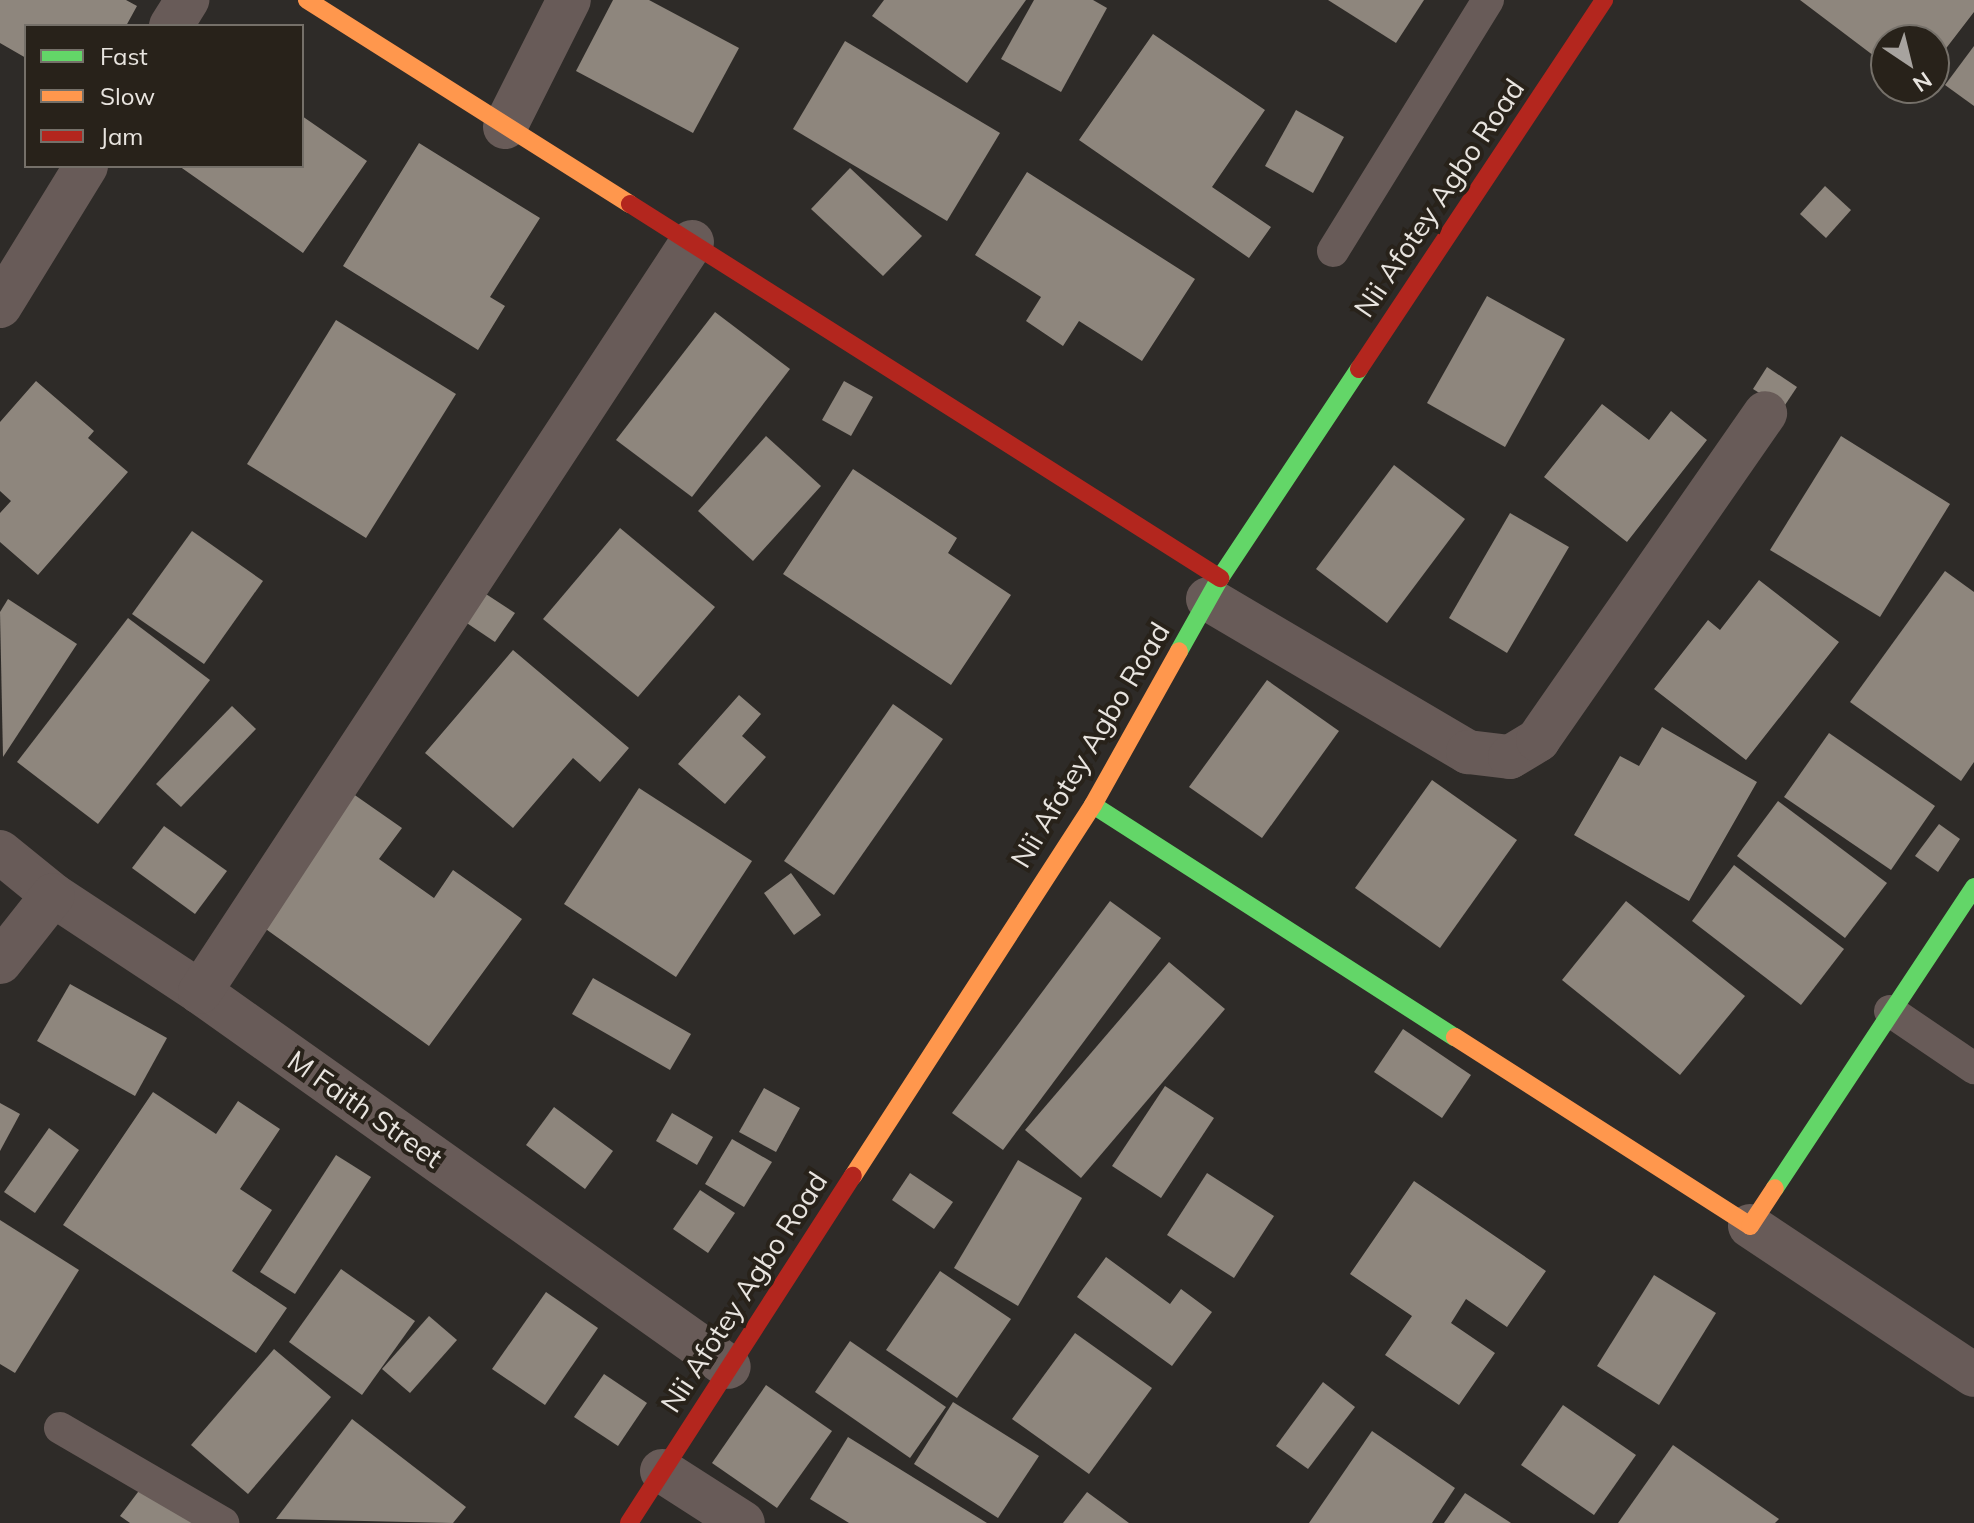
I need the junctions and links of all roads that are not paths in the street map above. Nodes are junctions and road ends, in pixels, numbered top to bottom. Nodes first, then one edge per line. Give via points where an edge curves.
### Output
1 (187, 0) edge
2 (307, 0) edge
3 (569, 0) edge
4 (1488, 0) edge
5 (1604, 0) edge
6 (172, 24) edge
7 (505, 127) junction
8 (85, 168) edge
9 (692, 242) junction
10 (1333, 251) dead end
11 (0, 306) edge
12 (1765, 413) dead end
13 (1214, 589) junction
14 (1093, 805) junction
15 (0, 852) edge
16 (1974, 887) edge
17 (53, 895) junction
18 (0, 962) edge
19 (200, 992) junction
20 (1890, 1011) junction
21 (1974, 1068) edge
22 (1750, 1226) junction
23 (729, 1367) junction
24 (1974, 1375) edge
25 (60, 1428) dead end
26 (662, 1471) junction
27 (223, 1523) edge
28 (629, 1523) edge
29 (743, 1523) edge

1 - 6 street
2 - 7 street
3 - 7 street
4 - 10 lane
5 - 13 street, Nii Afotey Agbo Road
7 - 9 street
8 - 11 street
9 - 13 street
9 - 19 street
12 - 13 street via 1538,740 1510,757 1468,752
13 - 14 street, Nii Afotey Agbo Road
14 - 22 street
14 - 23 street, Nii Afotey Agbo Road
15 - 17 street, M Faith Street
16 - 20 street
17 - 18 street
17 - 19 street, M Faith Street
19 - 23 street, M Faith Street
20 - 21 lane
20 - 22 street
22 - 24 street
23 - 26 street, Nii Afotey Agbo Road
25 - 27 lane
26 - 28 street, Nii Afotey Agbo Road
26 - 29 street

